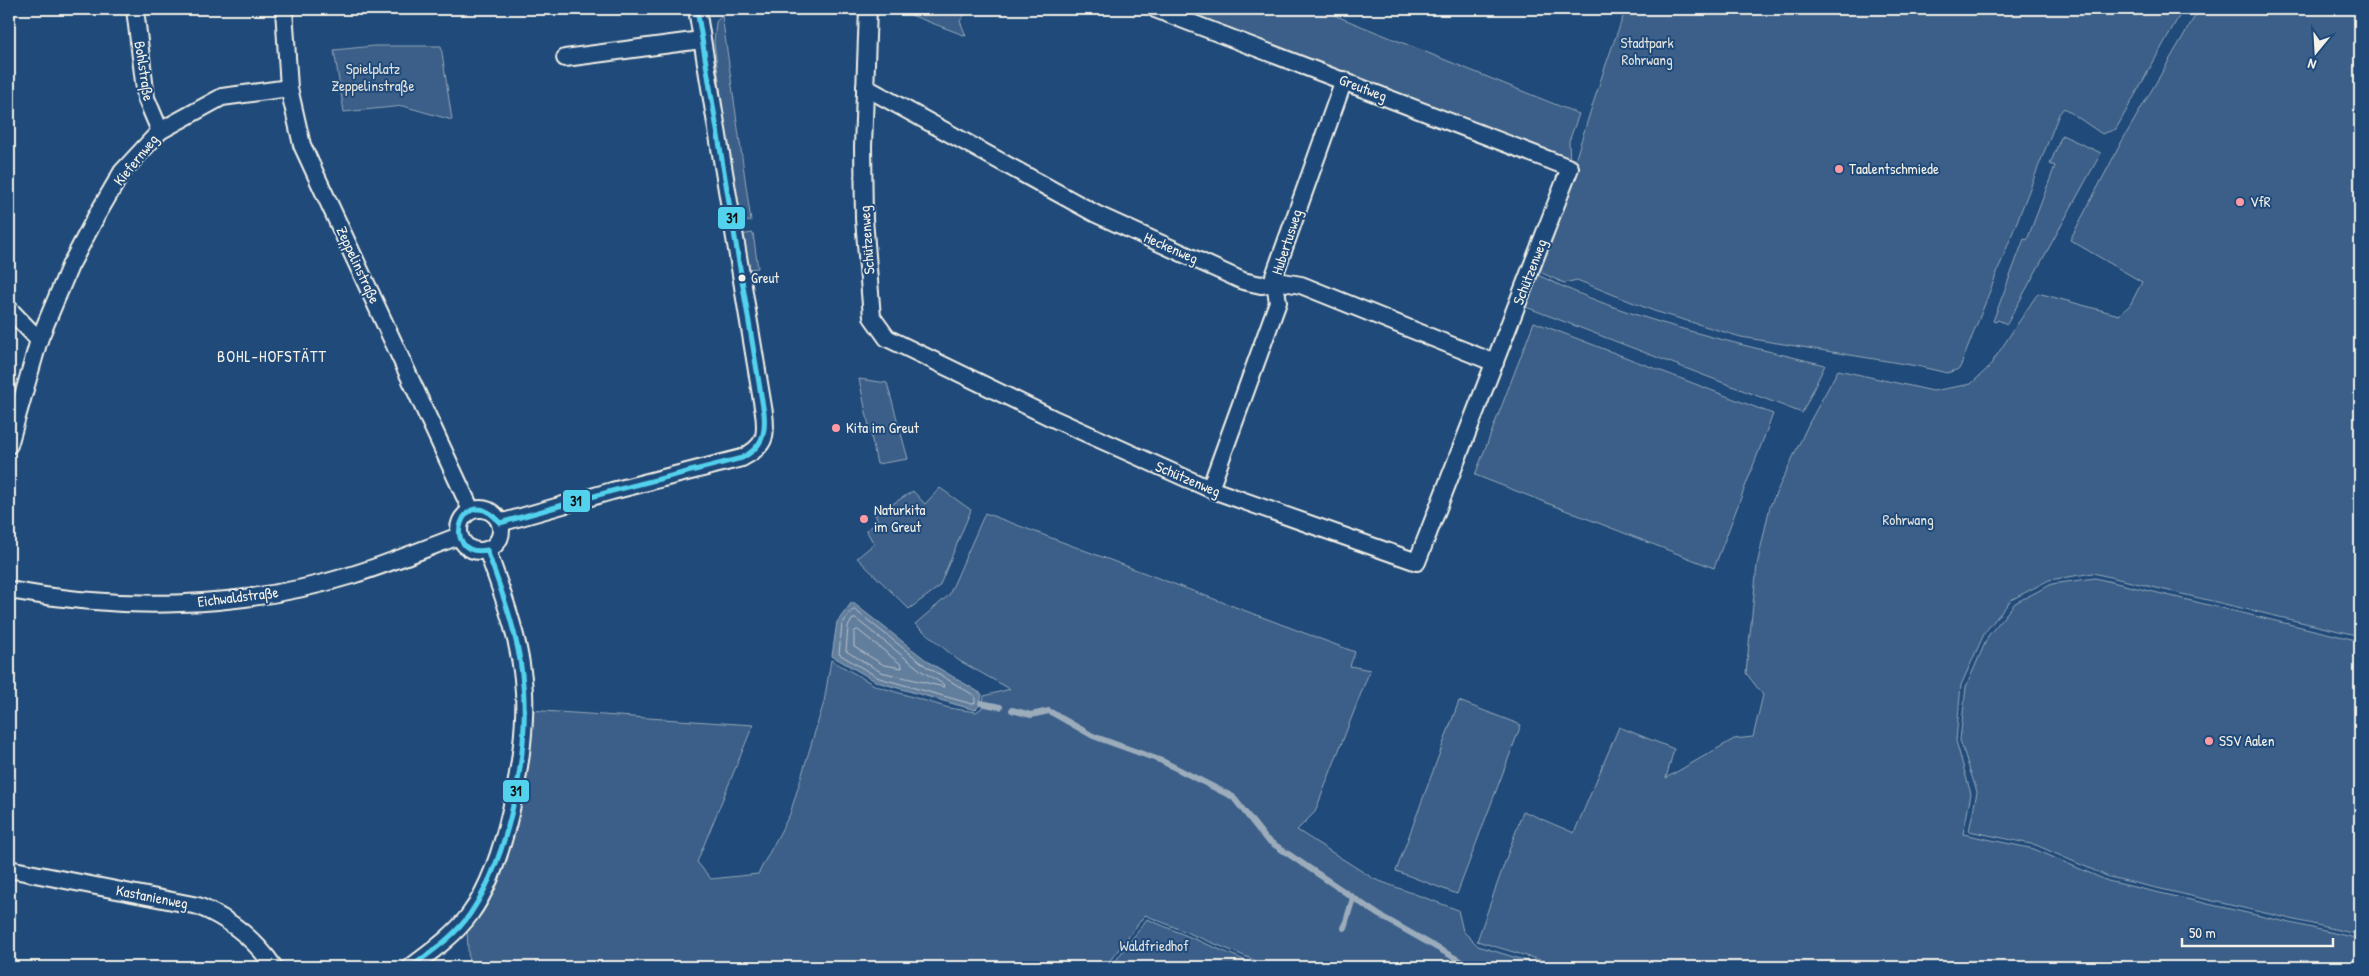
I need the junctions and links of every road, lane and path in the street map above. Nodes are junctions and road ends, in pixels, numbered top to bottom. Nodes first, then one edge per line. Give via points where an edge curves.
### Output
1 (135, 9) edge
2 (284, 9) edge
3 (697, 9) edge
4 (868, 9) edge
5 (1155, 9) edge
6 (701, 40) junction
7 (565, 58) dead end
8 (1344, 80) junction
9 (865, 87) junction
10 (289, 88) junction
11 (160, 130) junction
12 (1570, 168) joint
13 (1274, 283) junction
14 (9, 309) edge
15 (39, 340) junction
16 (1495, 363) junction
17 (9, 445) edge
18 (1210, 490) junction
19 (471, 510) junction
20 (500, 523) junction
21 (459, 536) junction
22 (487, 550) junction
23 (9, 590) edge
24 (9, 869) edge
25 (274, 967) edge
26 (412, 967) edge

1 - 11 street, Bohlstraße via 146,98
2 - 10 street, Zeppelinstraße
3 - 6 street
4 - 9 street, Schützenweg
5 - 8 street, Greutweg
6 - 7 street
6 - 20 street via 761,396 766,430 764,440 742,458
8 - 12 street, Greutweg
8 - 13 street, Hubertusweg
9 - 13 street, Heckenweg via 1096,214 1244,281
9 - 18 street, Schützenweg via 864,219 872,317 887,338
10 - 11 street, Kiefernweg via 222,98
10 - 19 street, Zeppelinstraße via 302,145
11 - 15 street, Kiefernweg via 122,172 97,215 70,266
12 - 16 street, Schützenweg
13 - 16 street, Heckenweg via 1301,285
13 - 18 street, Hubertusweg via 1278,302
14 - 15 street
15 - 17 street, Kiefernweg
16 - 18 street, Schützenweg via 1417,562
19 - 20 street via 485,509
19 - 21 street via 461,519
20 - 22 street via 499,539
21 - 22 street via 470,549
21 - 23 street, Eichwaldstraße via 352,576 232,599 156,604 99,603
22 - 26 street via 518,651 524,692 515,787 492,871 470,914
24 - 25 street, Kastanienweg via 198,906 247,935

